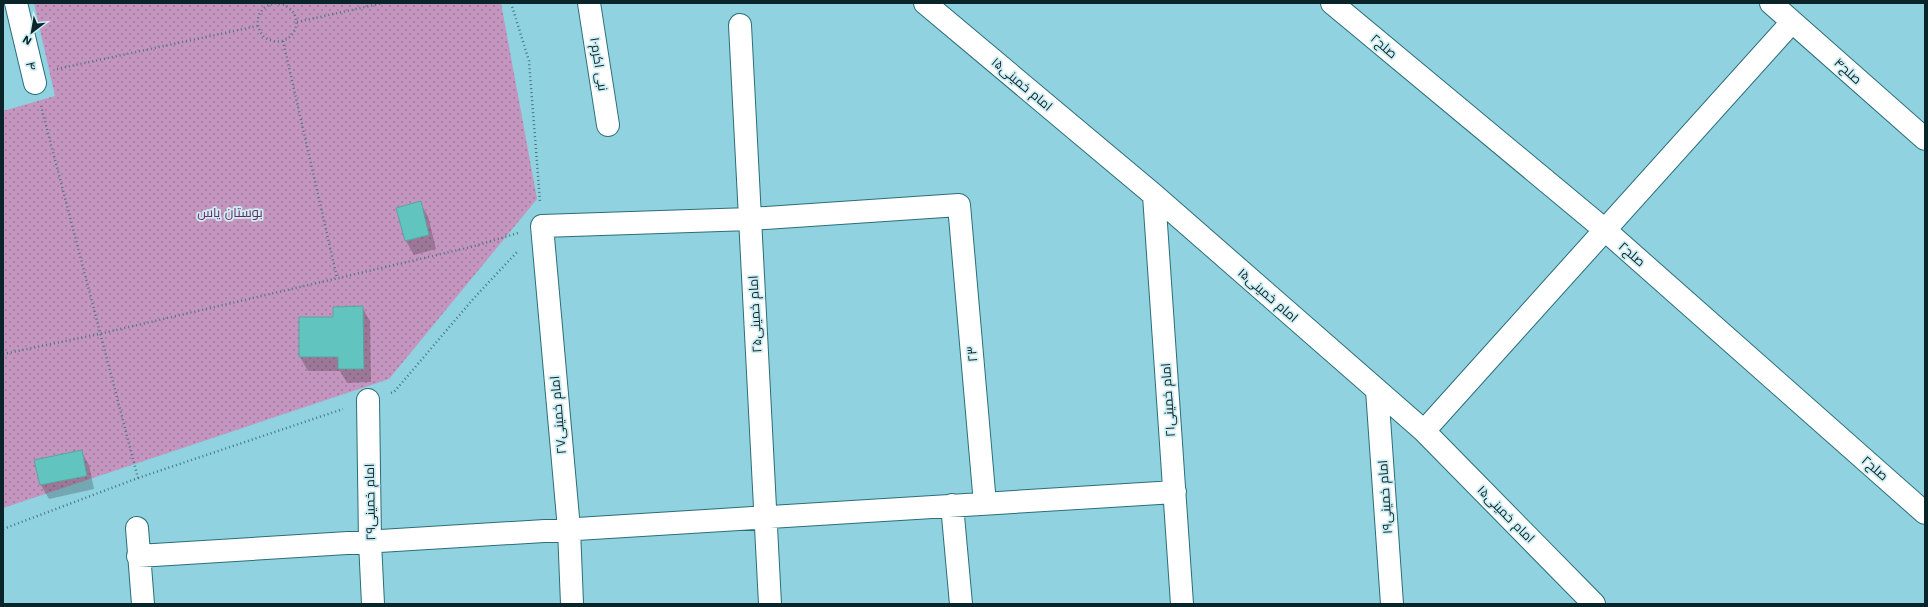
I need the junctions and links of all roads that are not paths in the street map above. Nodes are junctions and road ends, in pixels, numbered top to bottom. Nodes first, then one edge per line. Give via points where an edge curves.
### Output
1 (16, 3) edge
2 (588, 3) edge
3 (925, 3) edge
4 (1332, 3) edge
5 (1771, 3) edge
6 (1792, 22) junction
7 (740, 24) dead end
8 (34, 79) road end
9 (608, 125) dead end
10 (1925, 140) edge
11 (1154, 195) junction
12 (750, 219) junction
13 (1605, 230) junction
14 (1377, 390) junction
15 (368, 400) dead end
16 (1424, 431) junction
17 (1175, 492) junction
18 (985, 504) junction
19 (952, 505) junction
20 (1925, 513) edge
21 (766, 517) junction
22 (137, 528) dead end
23 (569, 529) junction
24 (370, 542) junction
25 (138, 556) junction
26 (142, 604) edge
27 (373, 604) edge
28 (572, 604) edge
29 (770, 604) edge
30 (961, 604) edge
31 (1182, 604) edge
32 (1392, 604) edge
33 (1594, 604) edge

1 - 8 street, ۴
2 - 9 street, نبی اکرم۱۰
3 - 11 street, ۱۵امام خمینی
4 - 13 street, صلح۲
5 - 6 street, صلح۴
6 - 10 street, صلح۴
6 - 13 street
7 - 12 street, امام خمینی۲۵
11 - 14 street, ۱۵امام خمینی
11 - 17 street, امام خمینی۲۱
12 - 18 street, ۲۳ via 958,205
12 - 21 street, امام خمینی۲۵
12 - 23 street, امام خمینی۲۷ via 542,226
13 - 16 street
13 - 20 street, صلح۲
14 - 16 street, ۱۵امام خمینی
14 - 32 street, امام خمینی۱۹
15 - 24 street, امام خمینی۲۹
16 - 33 street, ۱۵امام خمینی
17 - 18 street
17 - 31 street, امام خمینی۲۱
18 - 19 street
19 - 21 street
19 - 30 street
21 - 23 street
21 - 29 street, امام خمینی۲۵
22 - 25 street
23 - 24 street
23 - 28 street, امام خمینی۲۷
24 - 25 street
24 - 27 street, امام خمینی۲۹
25 - 26 street

